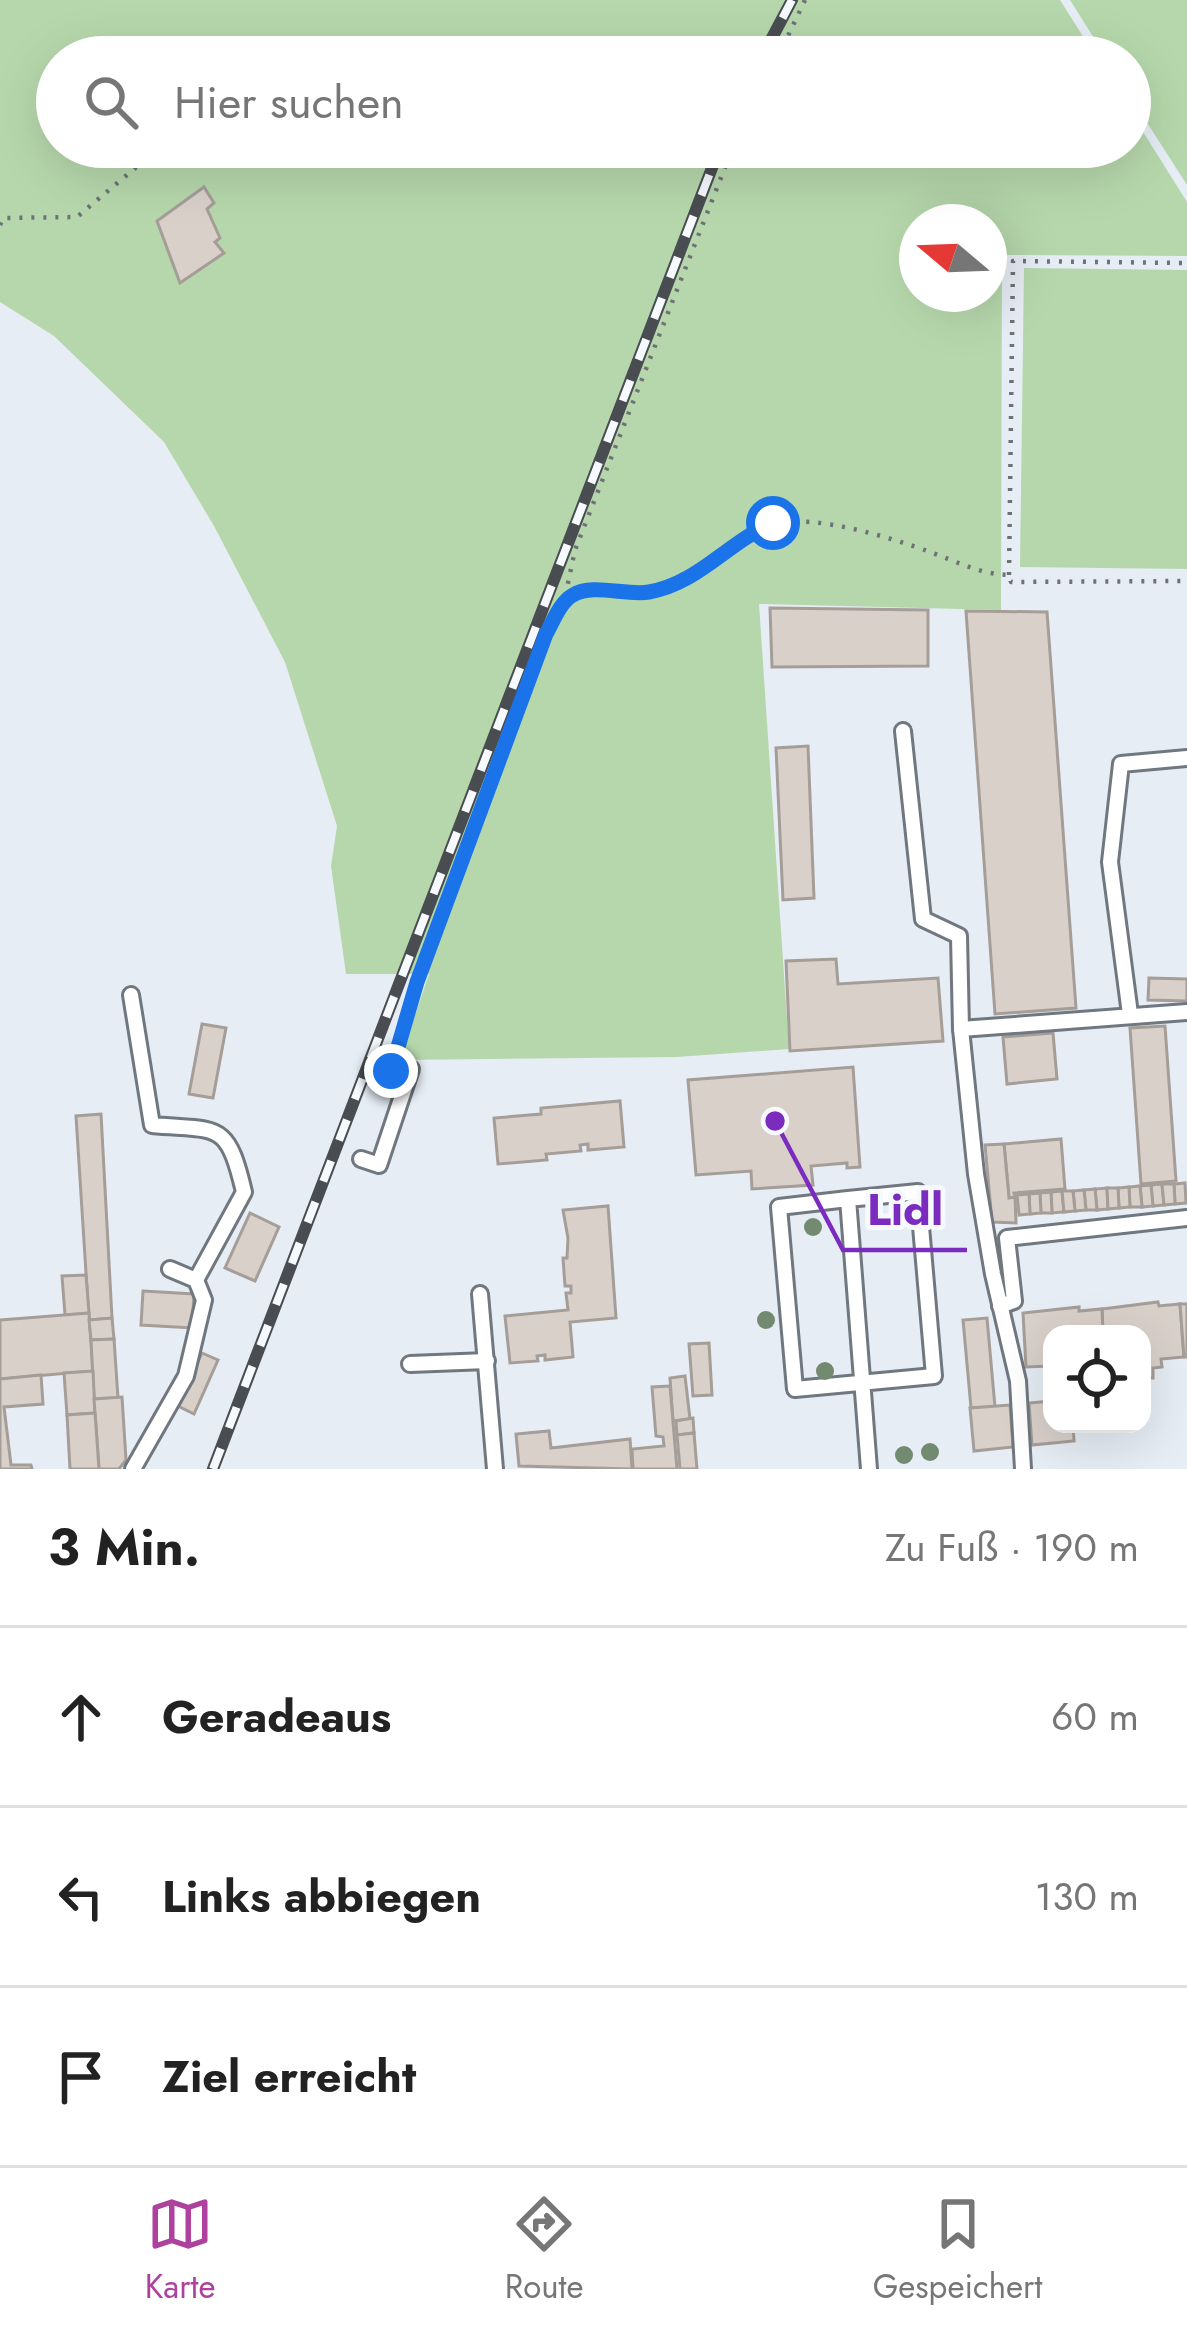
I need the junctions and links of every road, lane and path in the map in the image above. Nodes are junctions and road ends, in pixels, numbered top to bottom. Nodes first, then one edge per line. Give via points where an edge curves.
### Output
1 (806, 0) edge
2 (788, 36) edge
3 (135, 168) edge
4 (726, 168) edge
5 (0, 225) edge
6 (1187, 263) edge
7 (1010, 575) junction
8 (1187, 581) edge
9 (564, 602) junction
10 (903, 731) dead end
11 (1187, 758) edge
12 (131, 995) dead end
13 (1187, 1012) edge
14 (1130, 1014) junction
15 (961, 1029) junction
16 (411, 1069) dead end
17 (391, 1071) dead end
18 (361, 1159) dead end
19 (848, 1199) junction
20 (1187, 1218) edge
21 (170, 1269) dead end
22 (196, 1280) junction
23 (480, 1294) dead end
24 (1000, 1306) junction
25 (487, 1361) junction
26 (410, 1364) dead end
27 (863, 1384) junction
28 (133, 1469) edge
29 (495, 1469) edge
30 (869, 1469) edge
31 (1023, 1469) edge

1 - 2 path
3 - 5 path via 77,217 3,218
4 - 9 path via 575,550
6 - 7 path via 1013,261
7 - 8 path via 1011,582
7 - 9 path via 973,571 891,538 773,523 668,588 584,591
9 - 17 path via 417,982
10 - 15 lane via 923,919 959,936
11 - 14 lane via 1121,764 1110,862
12 - 22 lane via 152,1125 216,1131 233,1146 244,1192
13 - 14 lane
14 - 15 lane
15 - 24 lane
16 - 18 lane via 379,1165
19 - 27 lane
19 - 27 lane via 779,1207 795,1389
19 - 27 lane via 918,1192 934,1376
20 - 24 lane via 1006,1238 1015,1300
21 - 22 lane
22 - 28 lane via 204,1300 186,1376
23 - 25 lane
24 - 31 lane via 1018,1382
25 - 26 lane
25 - 29 lane
27 - 30 lane

